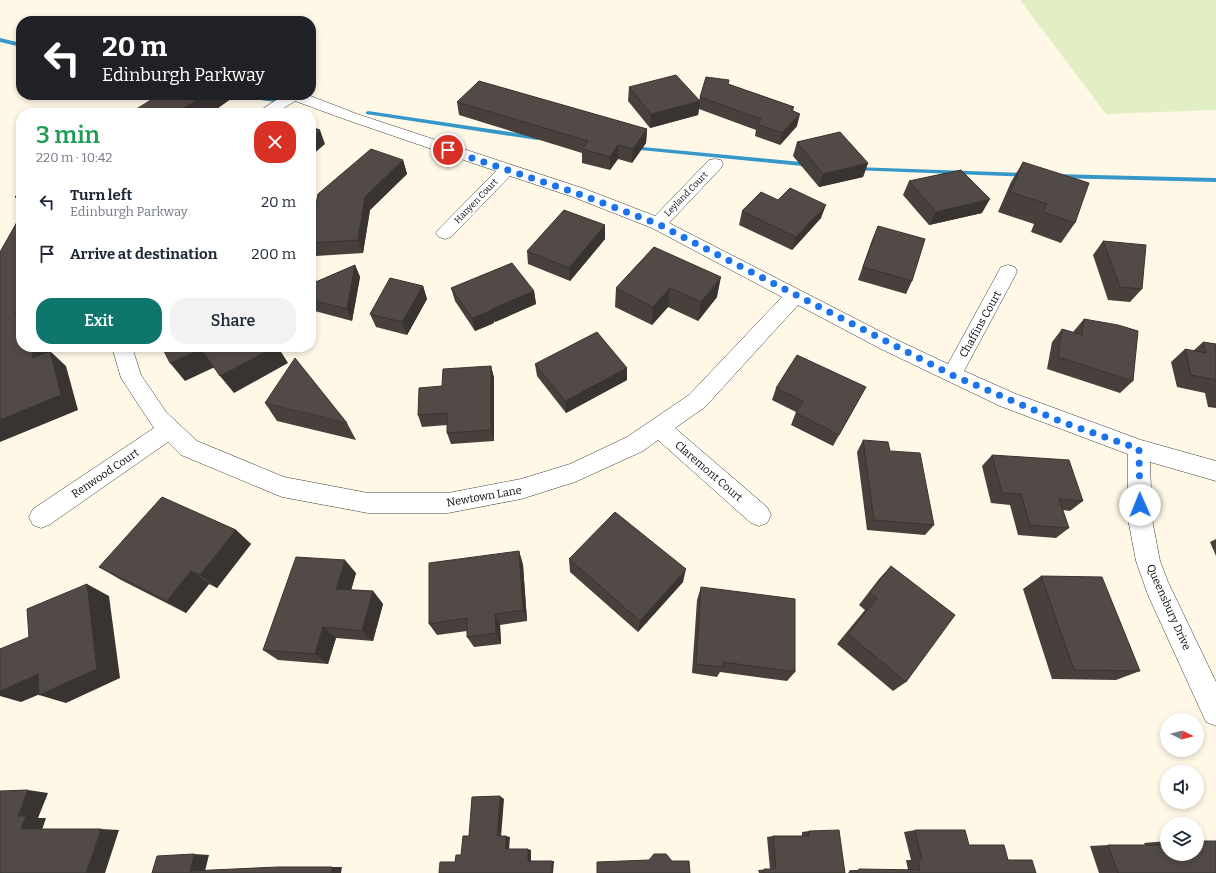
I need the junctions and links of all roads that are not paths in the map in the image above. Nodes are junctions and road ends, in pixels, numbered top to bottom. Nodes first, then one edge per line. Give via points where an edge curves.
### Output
1 (286, 100) edge
2 (307, 100) edge
3 (274, 108) edge
4 (715, 164) dead end
5 (507, 169) junction
6 (658, 224) junction
7 (446, 233) dead end
8 (1008, 272) dead end
9 (795, 296) junction
10 (123, 352) edge
11 (952, 375) junction
12 (659, 428) junction
13 (170, 429) junction
14 (1139, 449) junction
15 (1216, 471) edge
16 (759, 514) dead end
17 (41, 517) dead end
18 (1216, 712) edge

1 - 3 street
2 - 5 street
4 - 6 street, Leyland Court
5 - 6 street
5 - 7 street, Hanyen Court
6 - 9 street
8 - 11 street, Chaffins Court
9 - 11 street
9 - 12 street, Newtown Lane via 698,402
10 - 13 street, Newtown Lane via 131,378 158,418
11 - 14 street via 1062,422
12 - 13 street, Newtown Lane via 635,444 575,472 521,489 448,503 368,503 282,487 189,448
12 - 16 street, Claremont Court
13 - 17 street, Renwood Court
14 - 15 street
14 - 18 street, Queensbury Drive via 1140,519 1148,561

